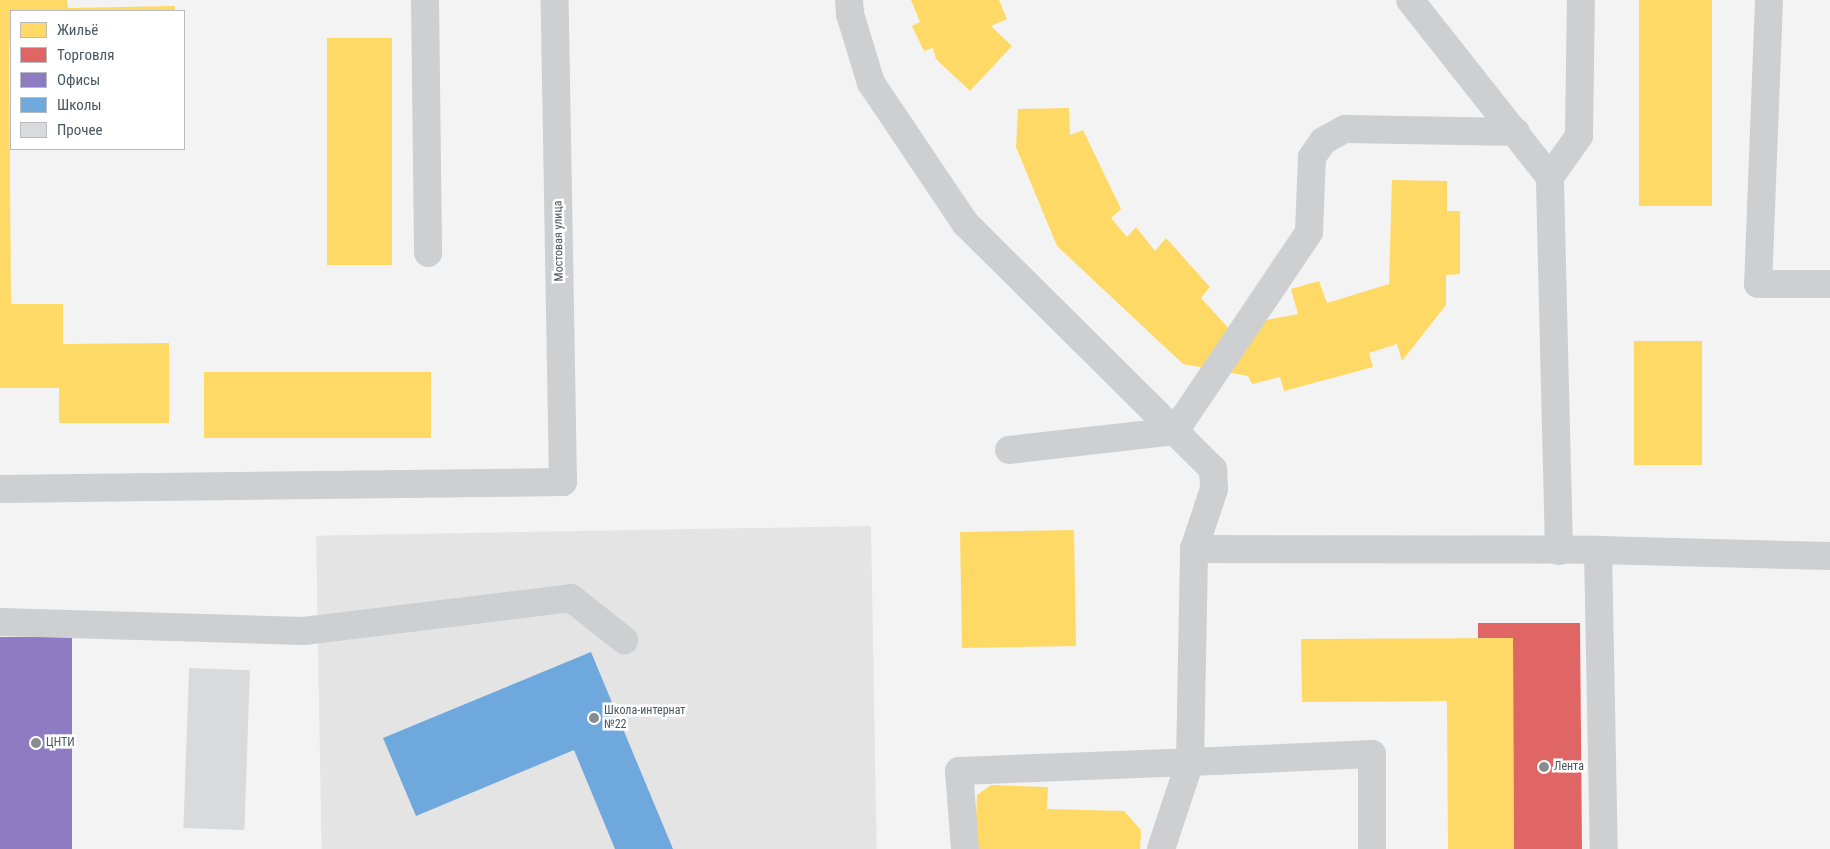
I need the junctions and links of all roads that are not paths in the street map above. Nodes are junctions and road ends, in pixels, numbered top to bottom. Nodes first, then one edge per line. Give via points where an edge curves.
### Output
1 (425, 0) edge
2 (555, 0) edge
3 (849, 0) edge
4 (1410, 0) edge
5 (1581, 0) edge
6 (1769, 0) edge
7 (1516, 132) junction
8 (1550, 177) junction
9 (428, 253) dead end
10 (1830, 284) edge
11 (1175, 431) junction
12 (1009, 450) dead end
13 (0, 489) edge
14 (1194, 549) junction
15 (1598, 550) junction
16 (1559, 551) junction
17 (1830, 556) edge
18 (0, 622) edge
19 (624, 640) dead end
20 (1190, 762) junction
21 (965, 849) edge
22 (1161, 849) edge
23 (1372, 849) edge
24 (1604, 849) edge

1 - 9 lane
2 - 13 lane, Мостовая улица via 563,482
3 - 11 lane via 850,14 871,83 965,223
4 - 7 lane
5 - 8 lane via 1579,136
6 - 10 lane via 1758,284
7 - 8 lane
7 - 11 lane via 1345,129 1323,141 1312,158 1309,232
8 - 16 lane
11 - 12 lane
11 - 14 lane via 1213,469 1214,489
14 - 16 lane
14 - 20 lane
15 - 16 lane
15 - 17 lane
15 - 24 lane
18 - 19 lane via 304,631 571,598
20 - 21 lane via 959,772
20 - 22 lane
20 - 23 lane via 1372,754

